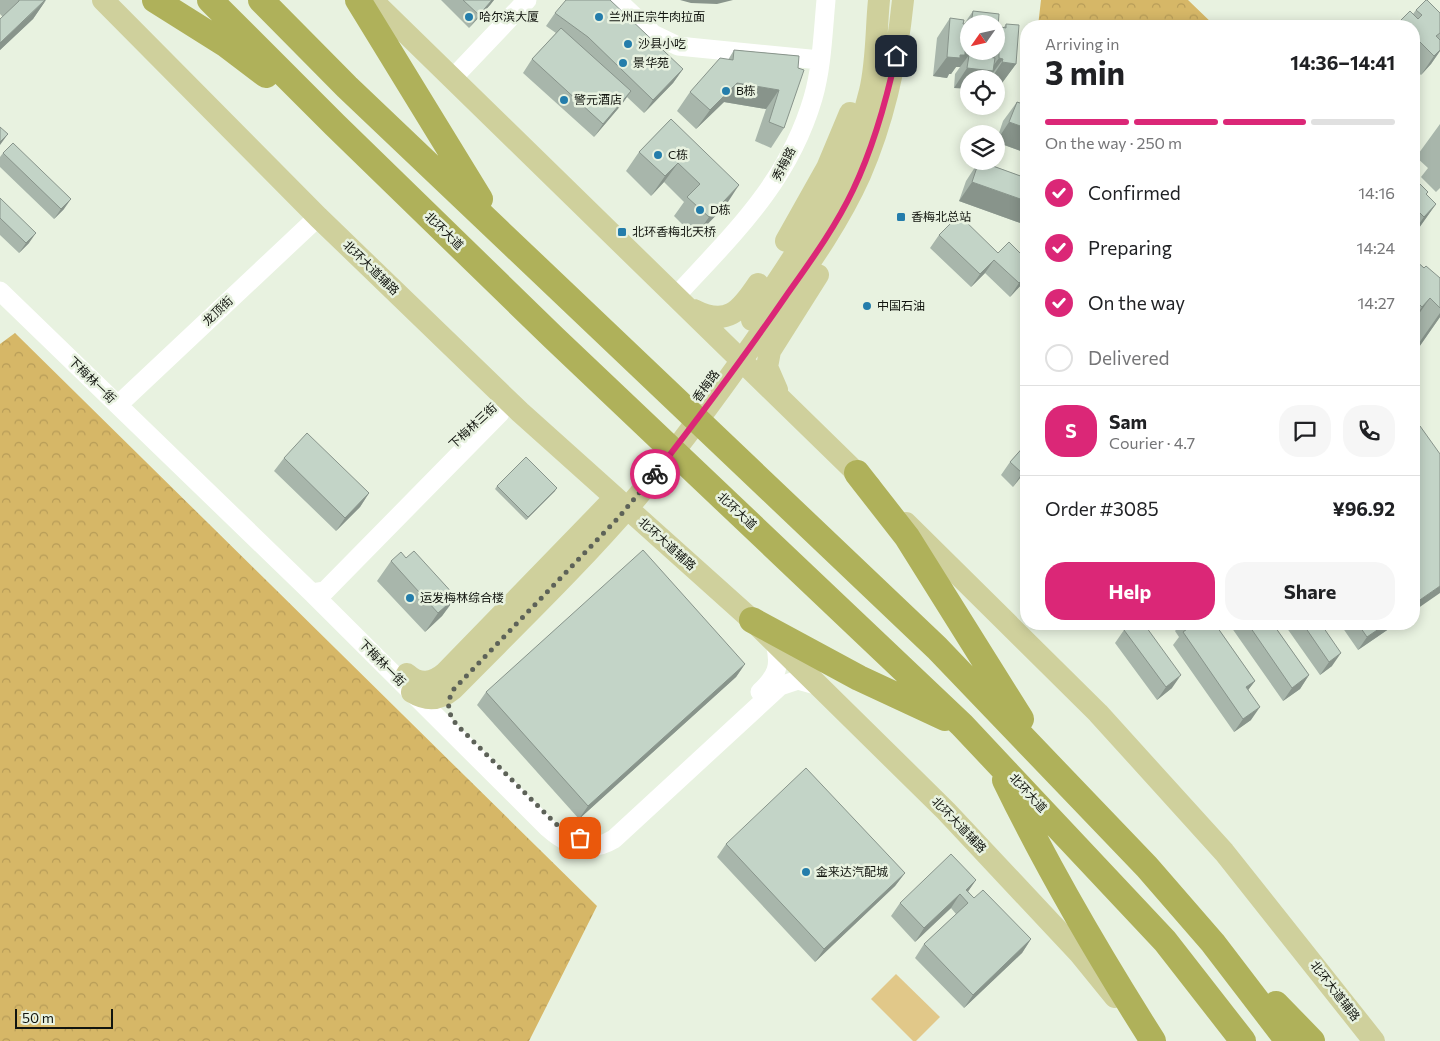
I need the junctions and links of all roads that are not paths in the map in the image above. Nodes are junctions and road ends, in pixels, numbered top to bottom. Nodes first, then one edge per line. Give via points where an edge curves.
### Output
1 (103, 0) edge
2 (155, 0) edge
3 (210, 0) edge
4 (261, 0) edge
5 (358, 0) edge
6 (372, 0) edge
7 (527, 0) edge
8 (617, 0) edge
9 (826, 0) edge
10 (879, 0) edge
11 (902, 0) edge
12 (876, 37) junction
13 (898, 43) junction
14 (820, 60) junction
15 (452, 79) junction
16 (335, 125) junction
17 (861, 152) junction
18 (318, 217) junction
19 (497, 228) junction
20 (0, 276) edge
21 (0, 291) edge
22 (681, 301) junction
23 (746, 302) junction
24 (786, 326) junction
25 (506, 398) junction
26 (783, 400) junction
27 (122, 401) junction
28 (857, 473) junction
29 (318, 589) junction
30 (752, 620) junction
31 (775, 643) junction
32 (454, 680) junction
33 (777, 682) junction
34 (409, 683) junction
35 (816, 685) junction
36 (962, 725) junction
37 (994, 757) junction
38 (1058, 774) junction
39 (1165, 941) junction
40 (1213, 943) junction
41 (1152, 1041) edge
42 (1229, 1041) edge
43 (1243, 1041) edge
44 (1288, 1041) edge
45 (1312, 1041) edge
46 (1374, 1041) edge

1 - 18 main road, 北环大道辅路
2 - 16 highway via 225,44
3 - 16 highway, 北环大道
4 - 19 highway via 347,87
5 - 19 highway
6 - 15 main road, 北环大道辅路
7 - 15 street
8 - 14 street via 653,34 678,46
9 - 14 street, 秀梅路
10 - 12 main road, 香梅路
11 - 13 main road, 香梅路
12 - 17 main road, 香梅路
12 - 23 main road via 864,63 846,126 827,168 800,219
13 - 17 main road, 香梅路 via 890,82
13 - 24 main road via 899,83 882,155 845,233
14 - 22 street, 秀梅路 via 813,98 777,180
15 - 22 main road, 北环大道辅路
16 - 36 highway, 北环大道
17 - 32 main road, 香梅路 via 844,208 717,395 636,497
18 - 25 main road, 北环大道辅路
18 - 27 street, 龙顶街
19 - 38 highway via 937,648
20 - 27 street, 下梅林一街
21 - 27 street, 下梅林一街
22 - 23 main road via 707,316 720,318 737,311
22 - 26 main road, 北环大道辅路
23 - 24 main road via 748,313 760,329 776,330
24 - 26 main road via 768,360 771,377
25 - 29 street, 下梅林三街 via 500,413
25 - 30 main road, 北环大道辅路
26 - 28 main road, 北环大道辅路
27 - 29 street, 下梅林一街
28 - 38 highway via 907,537
28 - 46 main road, 北环大道辅路 via 1098,713 1224,852
29 - 34 street, 下梅林一街
30 - 31 main road, 北环大道辅路
30 - 36 highway via 860,678
31 - 33 street via 779,667
31 - 35 main road, 北环大道辅路
32 - 33 street via 448,707 457,725 559,826 576,837 588,839 616,826
32 - 34 main road, 香梅路 via 443,696 430,699
33 - 34 street, 下梅林一街 via 623,831 604,844 588,848 560,838
33 - 35 street via 798,680
35 - 41 main road, 北环大道辅路 via 1013,881 1080,954
36 - 37 highway, 北环大道
37 - 39 highway, 北环大道
37 - 41 highway via 1045,861
38 - 40 highway via 1147,867
39 - 42 highway
39 - 43 highway, 北环大道
40 - 44 highway
40 - 45 highway

